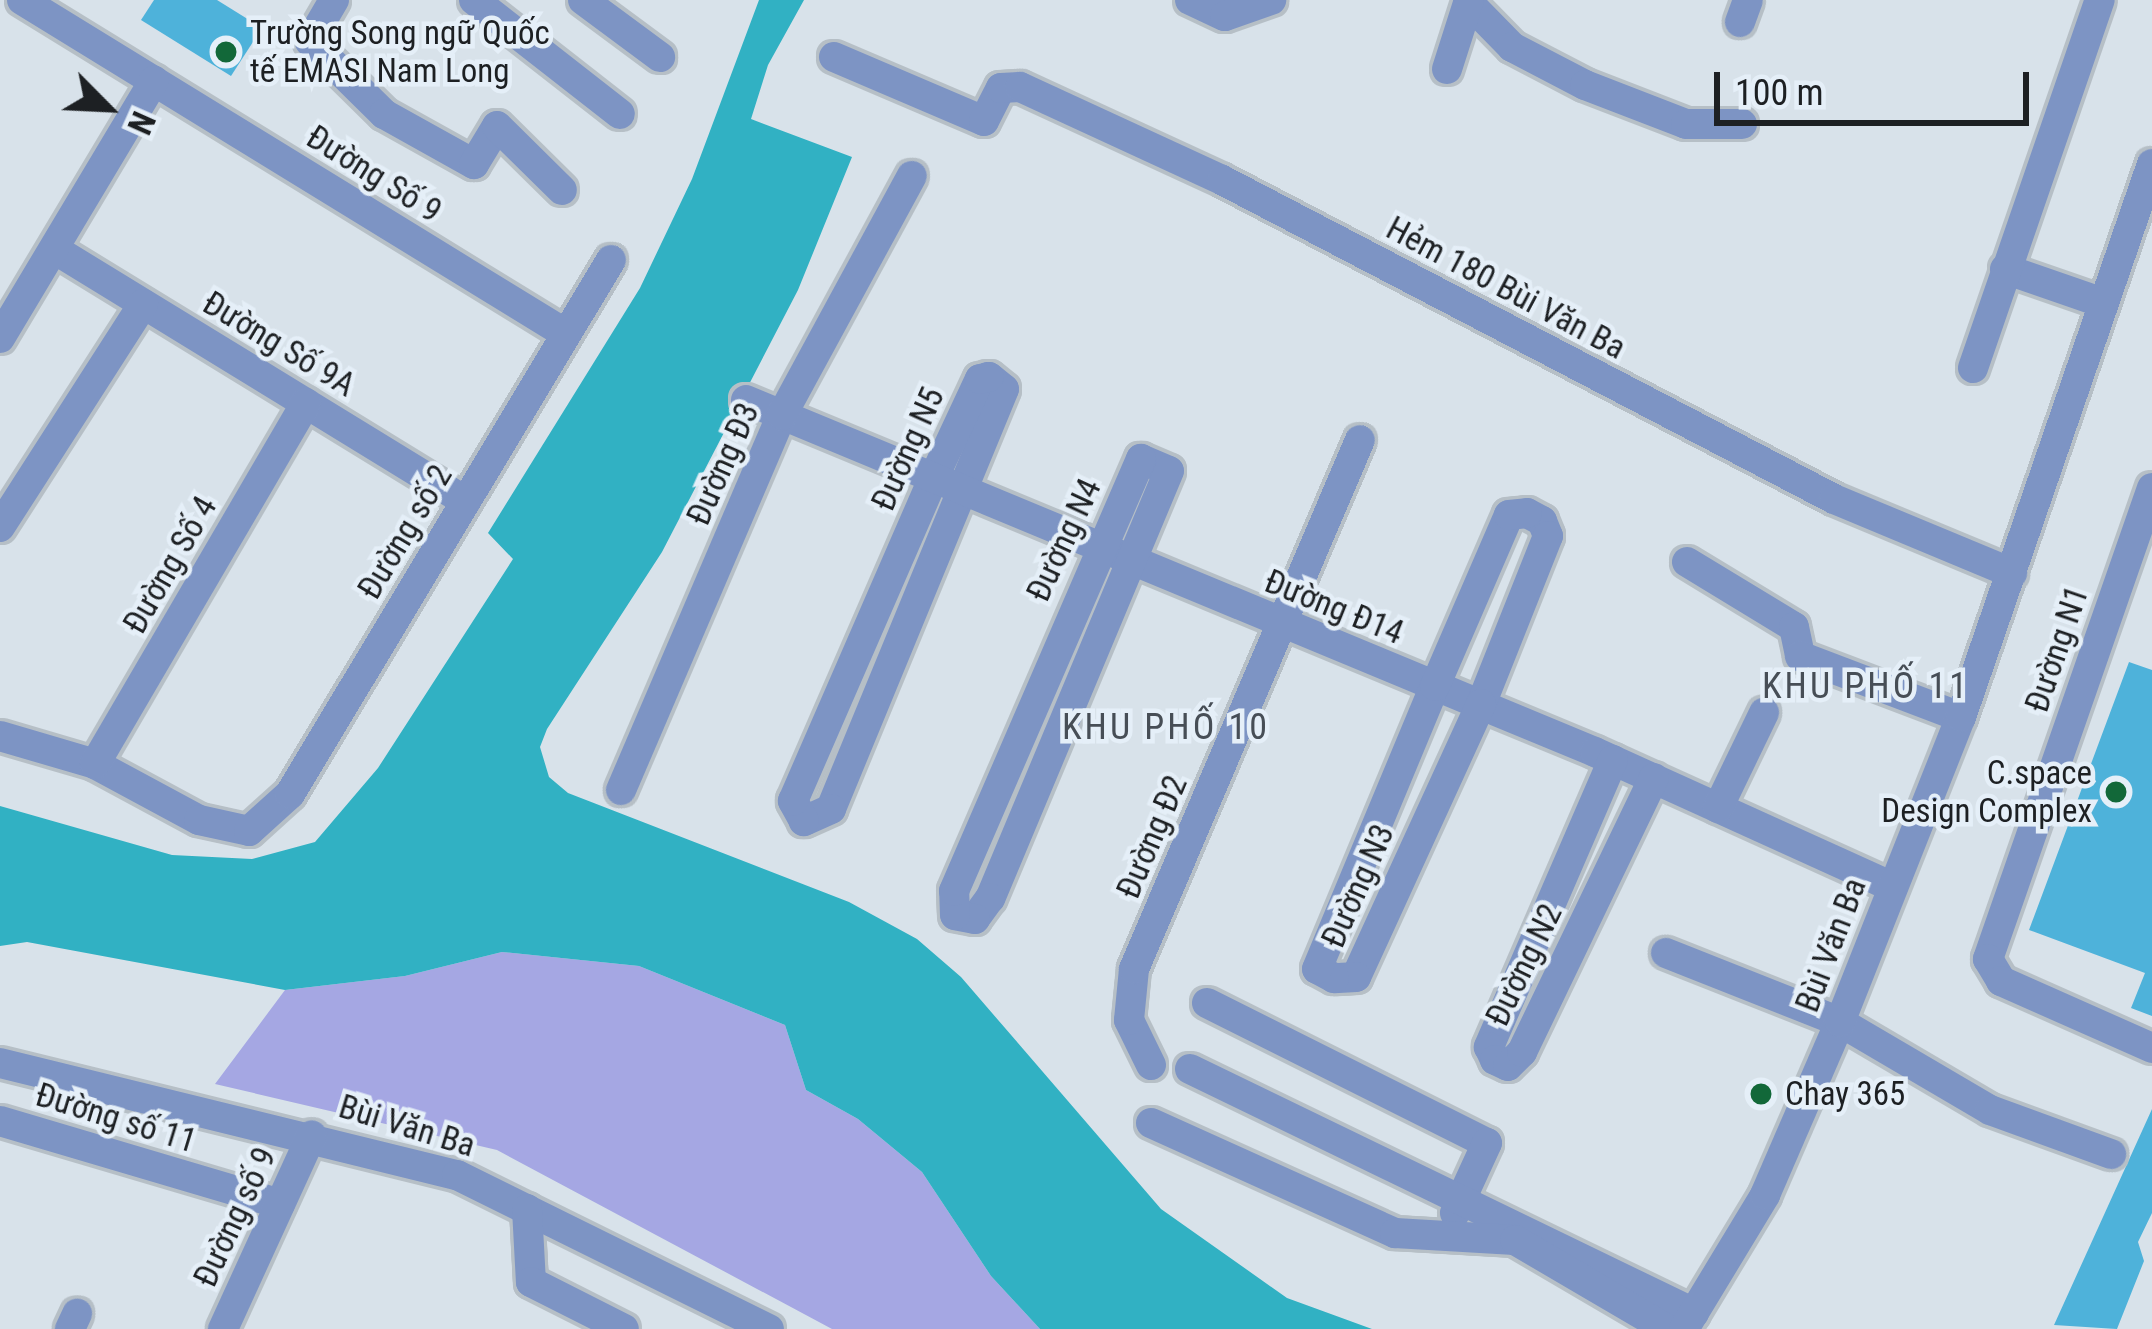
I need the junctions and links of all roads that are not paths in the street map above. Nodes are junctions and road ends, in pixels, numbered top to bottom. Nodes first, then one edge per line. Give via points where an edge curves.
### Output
1 (22, 0) edge
2 (334, 0) edge
3 (474, 0) edge
4 (583, 0) edge
5 (1190, 0) edge
6 (1271, 0) edge
7 (2100, 0) edge
8 (1469, 1) edge
9 (660, 57) dead end
10 (834, 57) dead end
11 (1447, 69) dead end
12 (154, 81) junction
13 (620, 114) dead end
14 (1742, 124) dead end
15 (2152, 164) edge
16 (912, 176) dead end
17 (562, 190) dead end
18 (53, 249) junction
19 (611, 260) dead end
20 (2005, 269) junction
21 (2103, 303) junction
22 (143, 304) junction
23 (566, 334) junction
24 (0, 338) edge
25 (1973, 368) dead end
26 (746, 400) dead end
27 (307, 404) junction
28 (782, 415) junction
29 (1360, 440) dead end
30 (947, 483) junction
31 (2152, 488) edge
32 (466, 501) junction
33 (0, 527) edge
34 (1097, 546) junction
35 (1126, 558) junction
36 (1687, 562) dead end
37 (2012, 572) junction
38 (1276, 624) junction
39 (1435, 686) junction
40 (1480, 704) junction
41 (1764, 712) dead end
42 (1961, 717) junction
43 (0, 736) edge
44 (1613, 760) junction
45 (95, 764) junction
46 (1654, 778) junction
47 (621, 790) dead end
48 (1718, 808) junction
49 (1892, 886) junction
50 (1666, 953) dead end
51 (1207, 1003) dead end
52 (1840, 1022) junction
53 (2152, 1048) edge
54 (0, 1063) edge
55 (1151, 1065) dead end
56 (1190, 1069) dead end
57 (0, 1120) edge
58 (1150, 1123) dead end
59 (312, 1135) junction
60 (2111, 1154) dead end
61 (1462, 1197) junction
62 (280, 1204) junction
63 (527, 1209) junction
64 (1445, 1235) junction
65 (1689, 1321) edge
66 (619, 1328) edge
67 (223, 1329) edge
68 (769, 1329) edge
69 (1666, 1329) edge

1 - 12 street, Đường Số 9
2 - 17 street via 310,41 384,114 474,164 497,126
3 - 13 street
4 - 9 street
5 - 6 street via 1225,16
7 - 20 street
8 - 11 street
8 - 14 street via 1512,47 1585,85 1685,124
10 - 37 street, Hẻm 180 Bùi Văn Ba via 986,120 1001,88 1020,87 1222,180 1834,500
12 - 18 street
12 - 23 street, Đường Số 9
15 - 21 street, Bùi Văn Ba
16 - 28 street, Đường Đ3
18 - 22 street, Đường Số 9A
18 - 24 street
19 - 23 street, Đường số 2
20 - 21 street
20 - 25 street
21 - 37 street, Bùi Văn Ba
22 - 27 street, Đường Số 9A
22 - 33 street
23 - 32 street, Đường số 2
26 - 28 street, Đường Đ14
27 - 32 street, Đường Số 9A
27 - 45 street, Đường Số 4
28 - 30 street, Đường Đ14
28 - 47 street, Đường Đ3
29 - 38 street, Đường Đ2
30 - 30 street, Đường N5 via 793,801 805,821 831,809
30 - 34 street, Đường Đ14
31 - 53 street, Đường N1 via 1990,947 1990,970
32 - 45 street, Đường số 2 via 290,794 249,831 199,820
34 - 35 street, Đường Đ14
34 - 35 street, Đường N4 via 1141,459 1153,461 1168,471
34 - 35 street, Đường N4 via 954,891 955,915 975,919 990,898
35 - 38 street, Đường Đ14
36 - 42 street via 1794,627 1800,656
37 - 42 street, Bùi Văn Ba
38 - 39 street, Đường Đ14
38 - 55 street, Đường Đ2 via 1134,969 1129,1020
39 - 40 street, Đường Đ14
39 - 40 street via 1508,515 1527,513 1542,520 1548,536
39 - 40 street, Đường N3 via 1317,969 1334,978 1356,977
40 - 44 street, Đường Đ14
41 - 48 street
42 - 49 street, Bùi Văn Ba
43 - 45 street
44 - 46 street, Đường Đ14
44 - 46 street, Đường N2 via 1489,1047 1508,1066 1522,1052
46 - 48 street, Đường Đ14
48 - 49 street, Đường Đ14
49 - 52 street, Bùi Văn Ba
50 - 52 street
51 - 61 street via 1487,1143
52 - 60 street via 1990,1110
52 - 65 street, Bùi Văn Ba via 1765,1196
54 - 59 street, Bùi Văn Ba
56 - 61 street
57 - 62 street, Đường số 11
58 - 64 street via 1395,1233
59 - 62 street, Đường số 9
59 - 63 street, Bùi Văn Ba via 457,1175
61 - 64 street
61 - 65 street
62 - 67 street, Đường số 9
63 - 66 street via 531,1282
63 - 68 street, Bùi Văn Ba
64 - 69 street via 1515,1240

